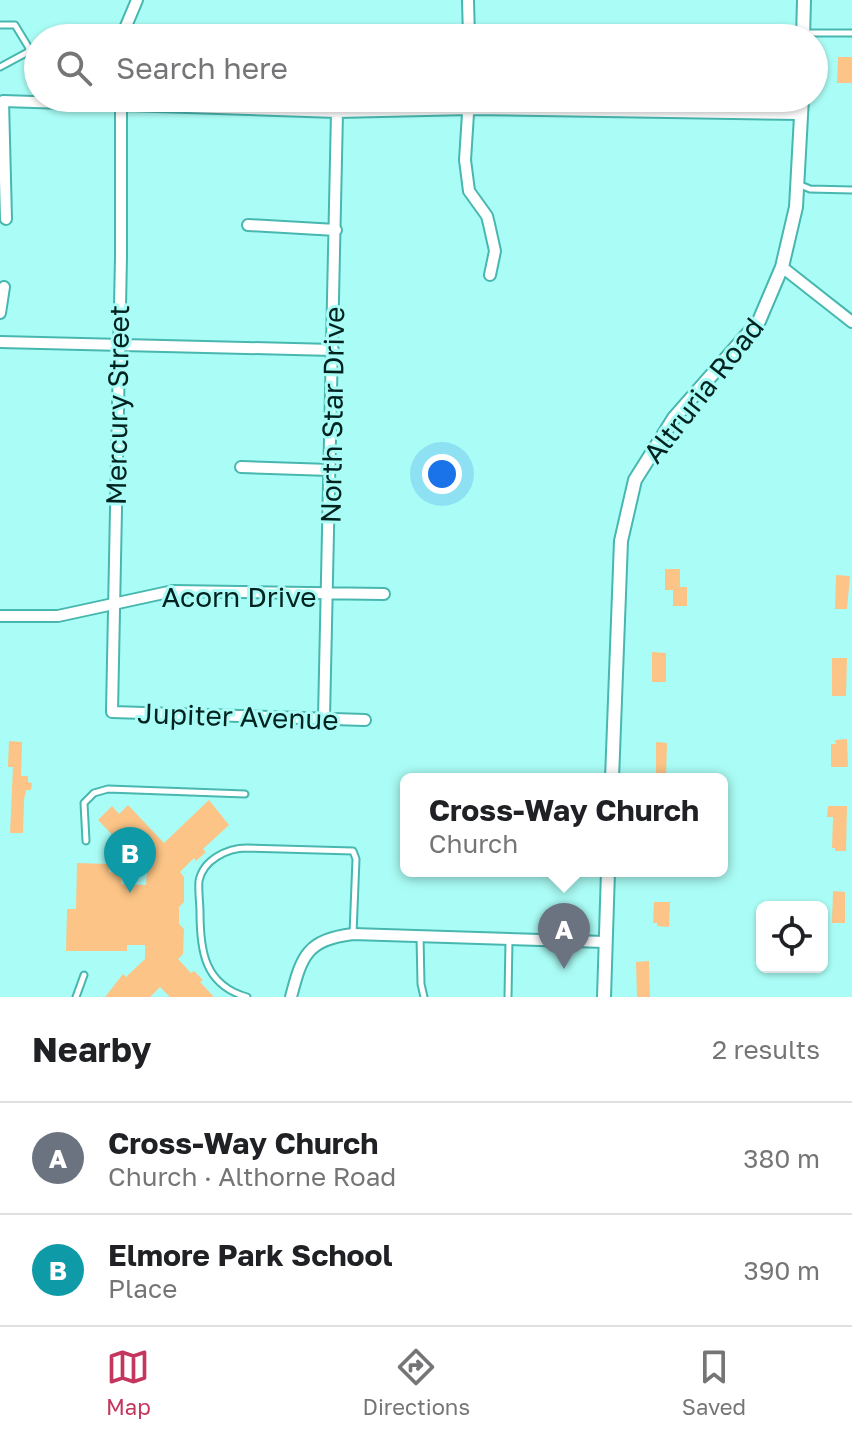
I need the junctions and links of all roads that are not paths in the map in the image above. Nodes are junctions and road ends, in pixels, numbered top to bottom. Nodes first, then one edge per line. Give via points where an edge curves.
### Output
1 (137, 0) edge
2 (468, 0) edge
3 (804, 0) edge
4 (127, 24) edge
5 (469, 24) edge
6 (803, 24) edge
7 (0, 25) edge
8 (852, 33) edge
9 (828, 34) edge
10 (24, 40) edge
11 (24, 54) edge
12 (0, 67) edge
13 (24, 101) edge
14 (121, 112) edge
15 (337, 112) edge
16 (469, 112) edge
17 (735, 112) edge
18 (801, 114) joint
19 (797, 183) junction
20 (852, 190) edge
21 (6, 219) dead end
22 (248, 225) dead end
23 (336, 230) junction
24 (782, 267) junction
25 (490, 275) dead end
26 (4, 287) dead end
27 (0, 313) edge
28 (852, 322) edge
29 (0, 342) edge
30 (118, 344) junction
31 (333, 350) junction
32 (241, 467) dead end
33 (330, 470) junction
34 (384, 594) dead end
35 (328, 595) junction
36 (112, 604) junction
37 (0, 616) edge
38 (112, 712) joint
39 (324, 718) junction
40 (365, 720) dead end
41 (612, 773) edge
42 (245, 794) dead end
43 (86, 841) dead end
44 (608, 877) edge
45 (353, 934) junction
46 (420, 936) junction
47 (509, 940) junction
48 (605, 942) junction
49 (84, 975) dead end
50 (76, 997) edge
51 (247, 997) edge
52 (291, 997) edge
53 (424, 997) edge
54 (508, 997) edge
55 (604, 997) edge

1 - 4 street
2 - 5 street
3 - 6 street
7 - 10 lane via 15,25
8 - 9 lane
11 - 12 lane
13 - 21 street via 3,101
14 - 30 street, Mercury Street
15 - 23 street, North Star Drive
16 - 25 street via 465,160 469,191 487,216 495,251
17 - 18 street
18 - 19 street, Altruria Road
19 - 20 lane via 810,189
19 - 24 street, Altruria Road
22 - 23 street
23 - 31 street, North Star Drive
24 - 28 street
24 - 41 street, Altruria Road via 759,321 674,418 635,480 621,541
26 - 27 street
29 - 30 street
30 - 31 street
30 - 36 street, Mercury Street
31 - 33 street, North Star Drive
32 - 33 street
33 - 35 street, North Star Drive
34 - 35 street, Acorn Drive
35 - 36 street, Acorn Drive via 173,591
35 - 39 street, North Star Drive
36 - 37 street, Acorn Drive via 58,616
36 - 38 street, Mercury Street
38 - 39 street, Jupiter Avenue
39 - 40 street, Jupiter Avenue
42 - 43 lane via 108,789 94,793 84,803
44 - 48 street
45 - 46 street
45 - 51 lane via 353,851 226,851 207,864 199,879 200,939 204,960 220,983
45 - 52 street via 320,941 305,956
46 - 47 street
46 - 53 lane
47 - 48 street
47 - 54 lane
48 - 55 street
49 - 50 lane

